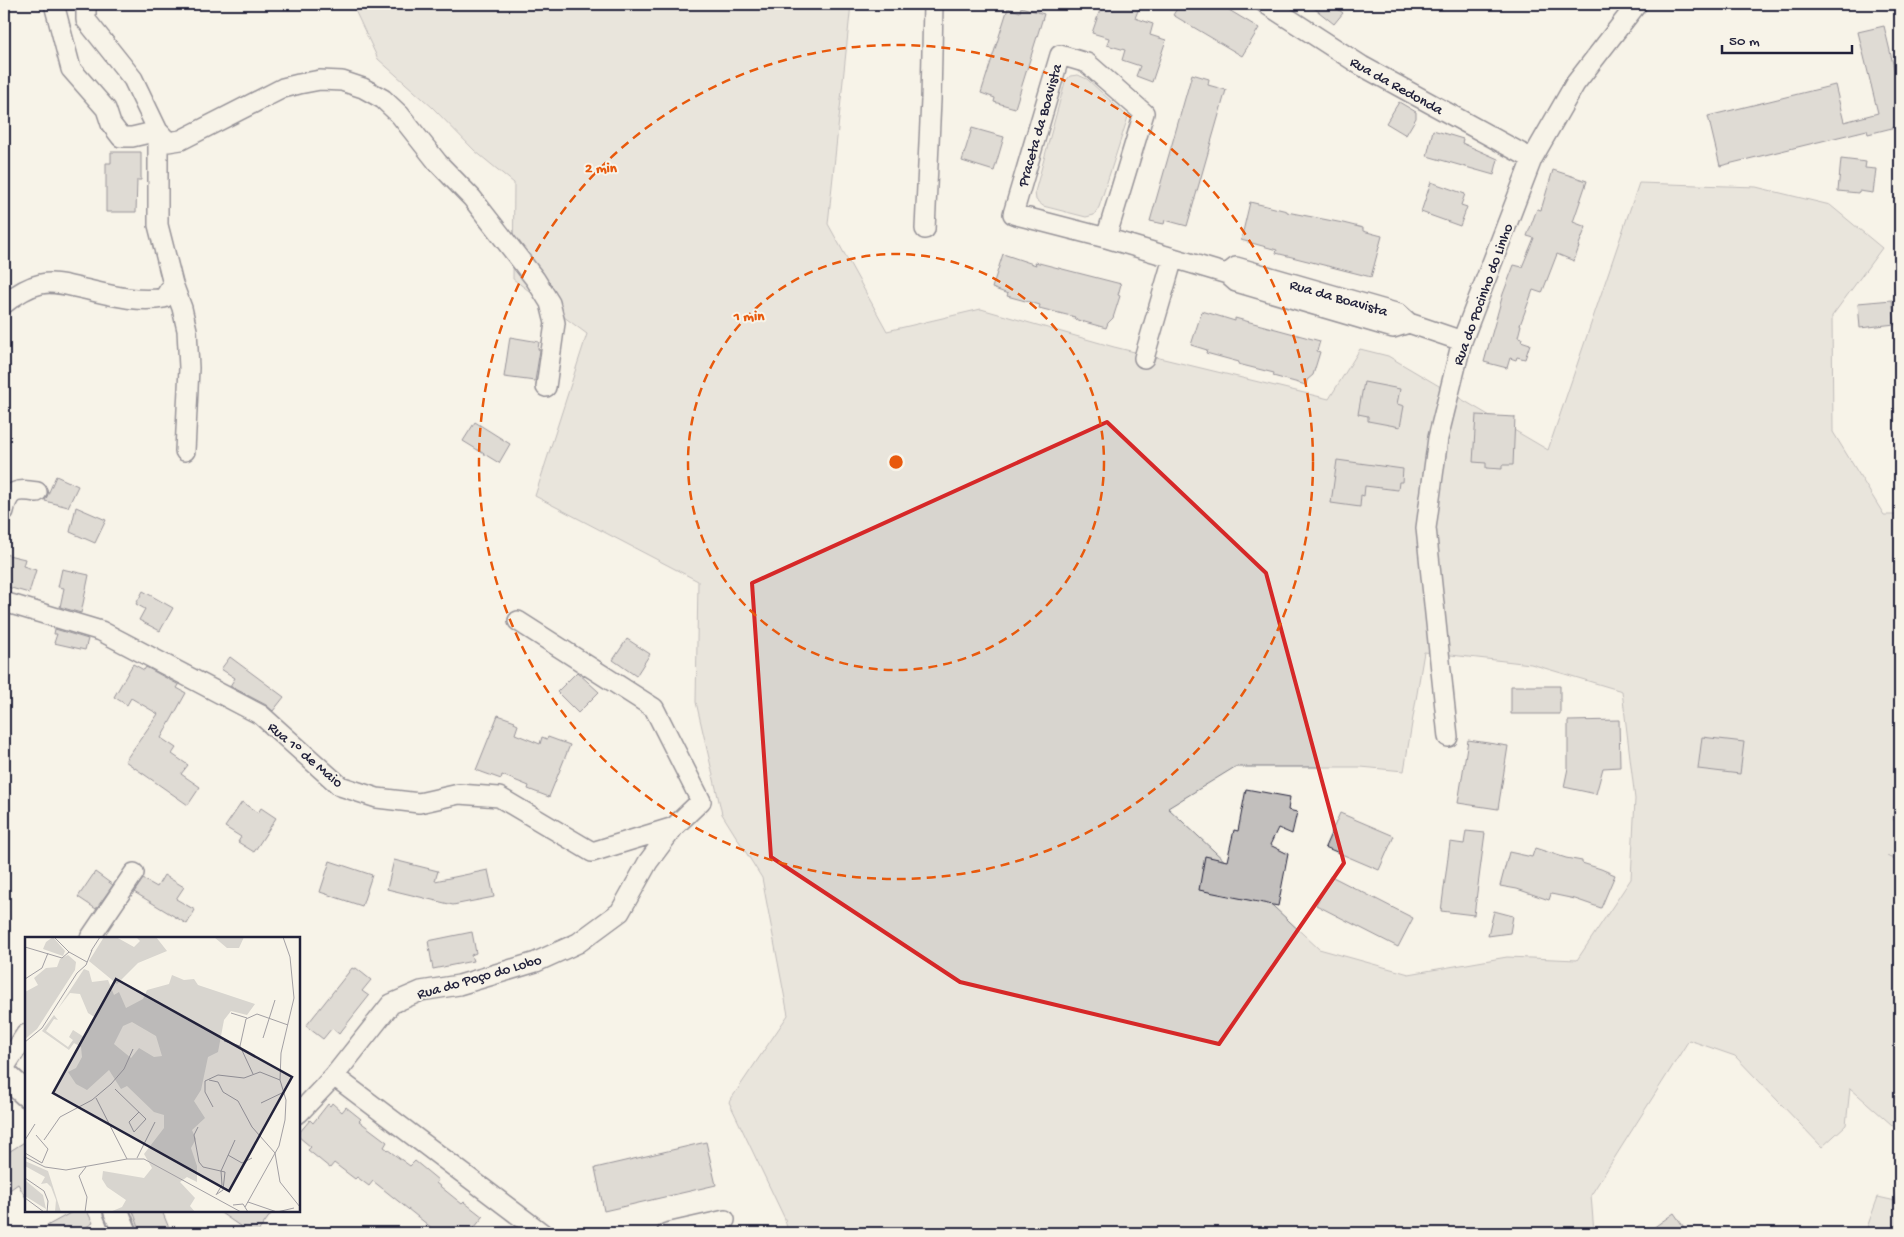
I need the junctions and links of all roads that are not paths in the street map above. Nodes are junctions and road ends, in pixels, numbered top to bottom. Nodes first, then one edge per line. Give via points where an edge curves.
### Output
1 (54, 4) edge
2 (86, 4) edge
3 (933, 4) edge
4 (1266, 4) edge
5 (1637, 4) edge
6 (158, 131) junction
7 (1532, 159) junction
8 (925, 229) dead end
9 (1106, 238) junction
10 (1173, 258) junction
11 (173, 284) junction
12 (4, 304) edge
13 (1462, 341) junction
14 (1144, 358) dead end
15 (546, 386) dead end
16 (185, 450) dead end
17 (37, 492) dead end
18 (4, 511) edge
19 (4, 602) edge
20 (518, 621) dead end
21 (1448, 737) dead end
22 (674, 827) junction
23 (134, 873) dead end
24 (91, 937) edge
25 (25, 1036) edge
26 (4, 1068) edge
27 (4, 1074) edge
28 (334, 1076) junction
29 (25, 1093) edge
30 (300, 1112) edge
31 (116, 1212) edge
32 (724, 1220) dead end
33 (125, 1233) edge
34 (542, 1233) edge
35 (667, 1233) edge

1 - 6 street via 71,68 106,109 111,124 121,137
2 - 6 street via 86,20 133,79
3 - 8 street
4 - 7 street, Rua da Redonda via 1362,66
5 - 7 street, Rua do Pocinho do Linho via 1575,84
6 - 11 street via 158,225
6 - 15 street via 168,142 181,140 283,88 320,80 363,88 383,99 472,198 536,278 550,303 555,323
7 - 13 street, Rua do Pocinho do Linho
9 - 9 street, Praceta da Boavista via 1144,113 1087,63 1060,54 1013,214
9 - 10 street, Rua da Boavista
10 - 13 street, Rua da Boavista via 1227,274 1236,282 1393,328 1409,323
10 - 14 street
11 - 12 street via 164,298 151,300 111,296 62,284 42,284 17,294
11 - 16 street via 187,330 189,368
13 - 21 street, Rua do Pocinho do Linho via 1438,438 1426,528
17 - 18 street via 20,490 11,494
19 - 22 street, Rua 1° de Maio via 100,631 261,715 340,786 377,798 419,804 459,794 499,797 592,852
20 - 22 street, Rua do Poço do Lobo via 654,708 701,801
22 - 28 street, Rua do Poço do Lobo via 648,862 620,912 578,943 536,962 459,985 421,992 391,1004
23 - 24 street
25 - 26 street
27 - 29 street
28 - 30 street, Rua do Poço do Lobo
28 - 34 street
31 - 33 street
32 - 35 street

